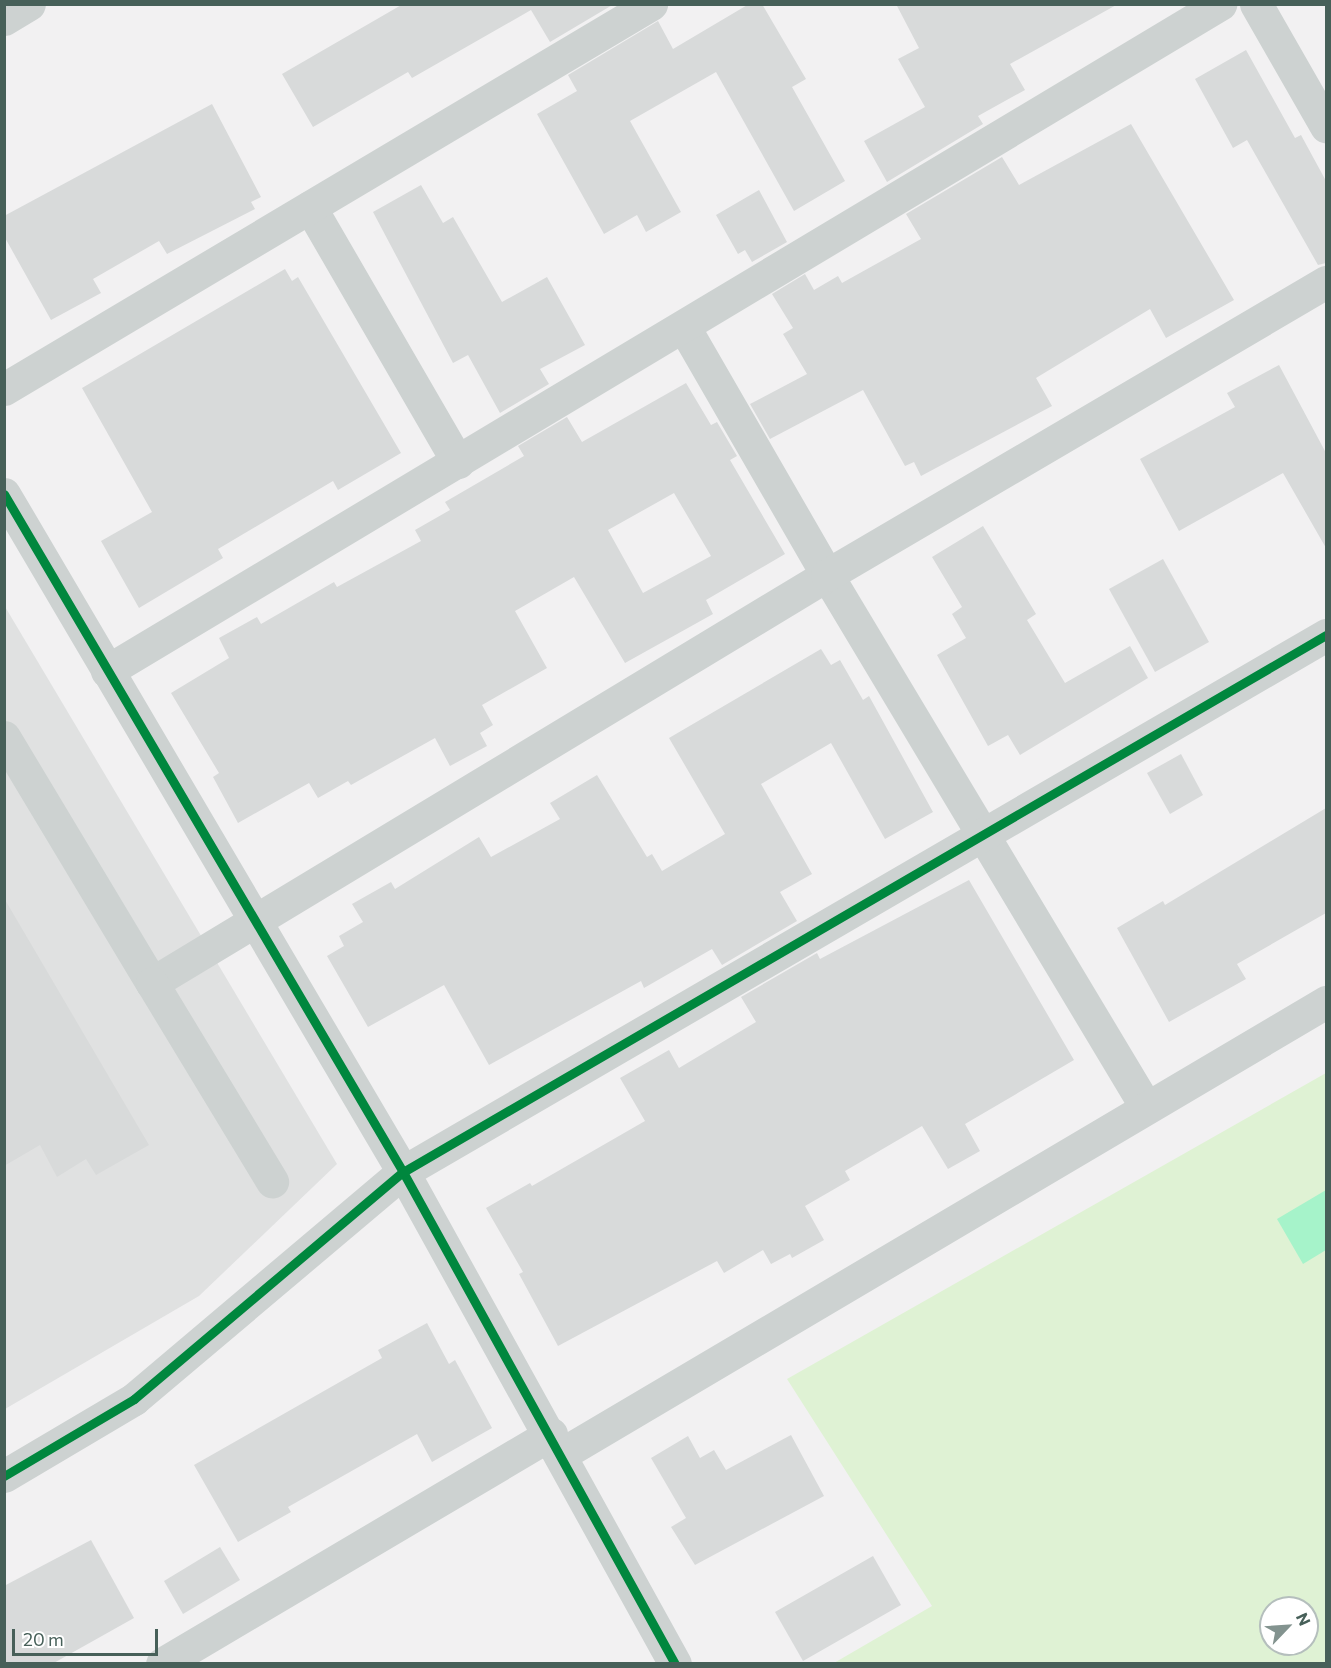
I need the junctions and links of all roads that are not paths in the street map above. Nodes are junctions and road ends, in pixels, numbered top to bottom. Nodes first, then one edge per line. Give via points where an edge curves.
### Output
1 (29, 4) edge
2 (651, 4) edge
3 (1220, 4) edge
4 (1256, 4) edge
5 (4, 19) edge
6 (1326, 126) edge
7 (310, 207) junction
8 (1326, 282) edge
9 (684, 327) junction
10 (4, 389) edge
11 (458, 462) junction
12 (4, 494) edge
13 (827, 575) junction
14 (1326, 635) edge
15 (107, 670) junction
16 (4, 737) edge
17 (985, 834) junction
18 (255, 922) junction
19 (152, 983) junction
20 (1326, 1002) edge
21 (1146, 1107) junction
22 (403, 1172) junction
23 (272, 1181) dead end
24 (555, 1445) junction
25 (4, 1476) edge
26 (162, 1664) edge
27 (675, 1664) edge

1 - 5 street
2 - 7 street
3 - 9 street
4 - 6 street
7 - 10 street
7 - 11 street
8 - 13 street
9 - 11 street
9 - 13 street
11 - 15 street
12 - 15 street
13 - 17 street
13 - 18 street
14 - 17 street
15 - 18 street
16 - 19 street
17 - 21 street
17 - 22 street
18 - 19 street
18 - 22 street
19 - 23 street
20 - 21 street
21 - 24 street
22 - 24 street
22 - 25 street via 134,1399
24 - 26 street
24 - 27 street

